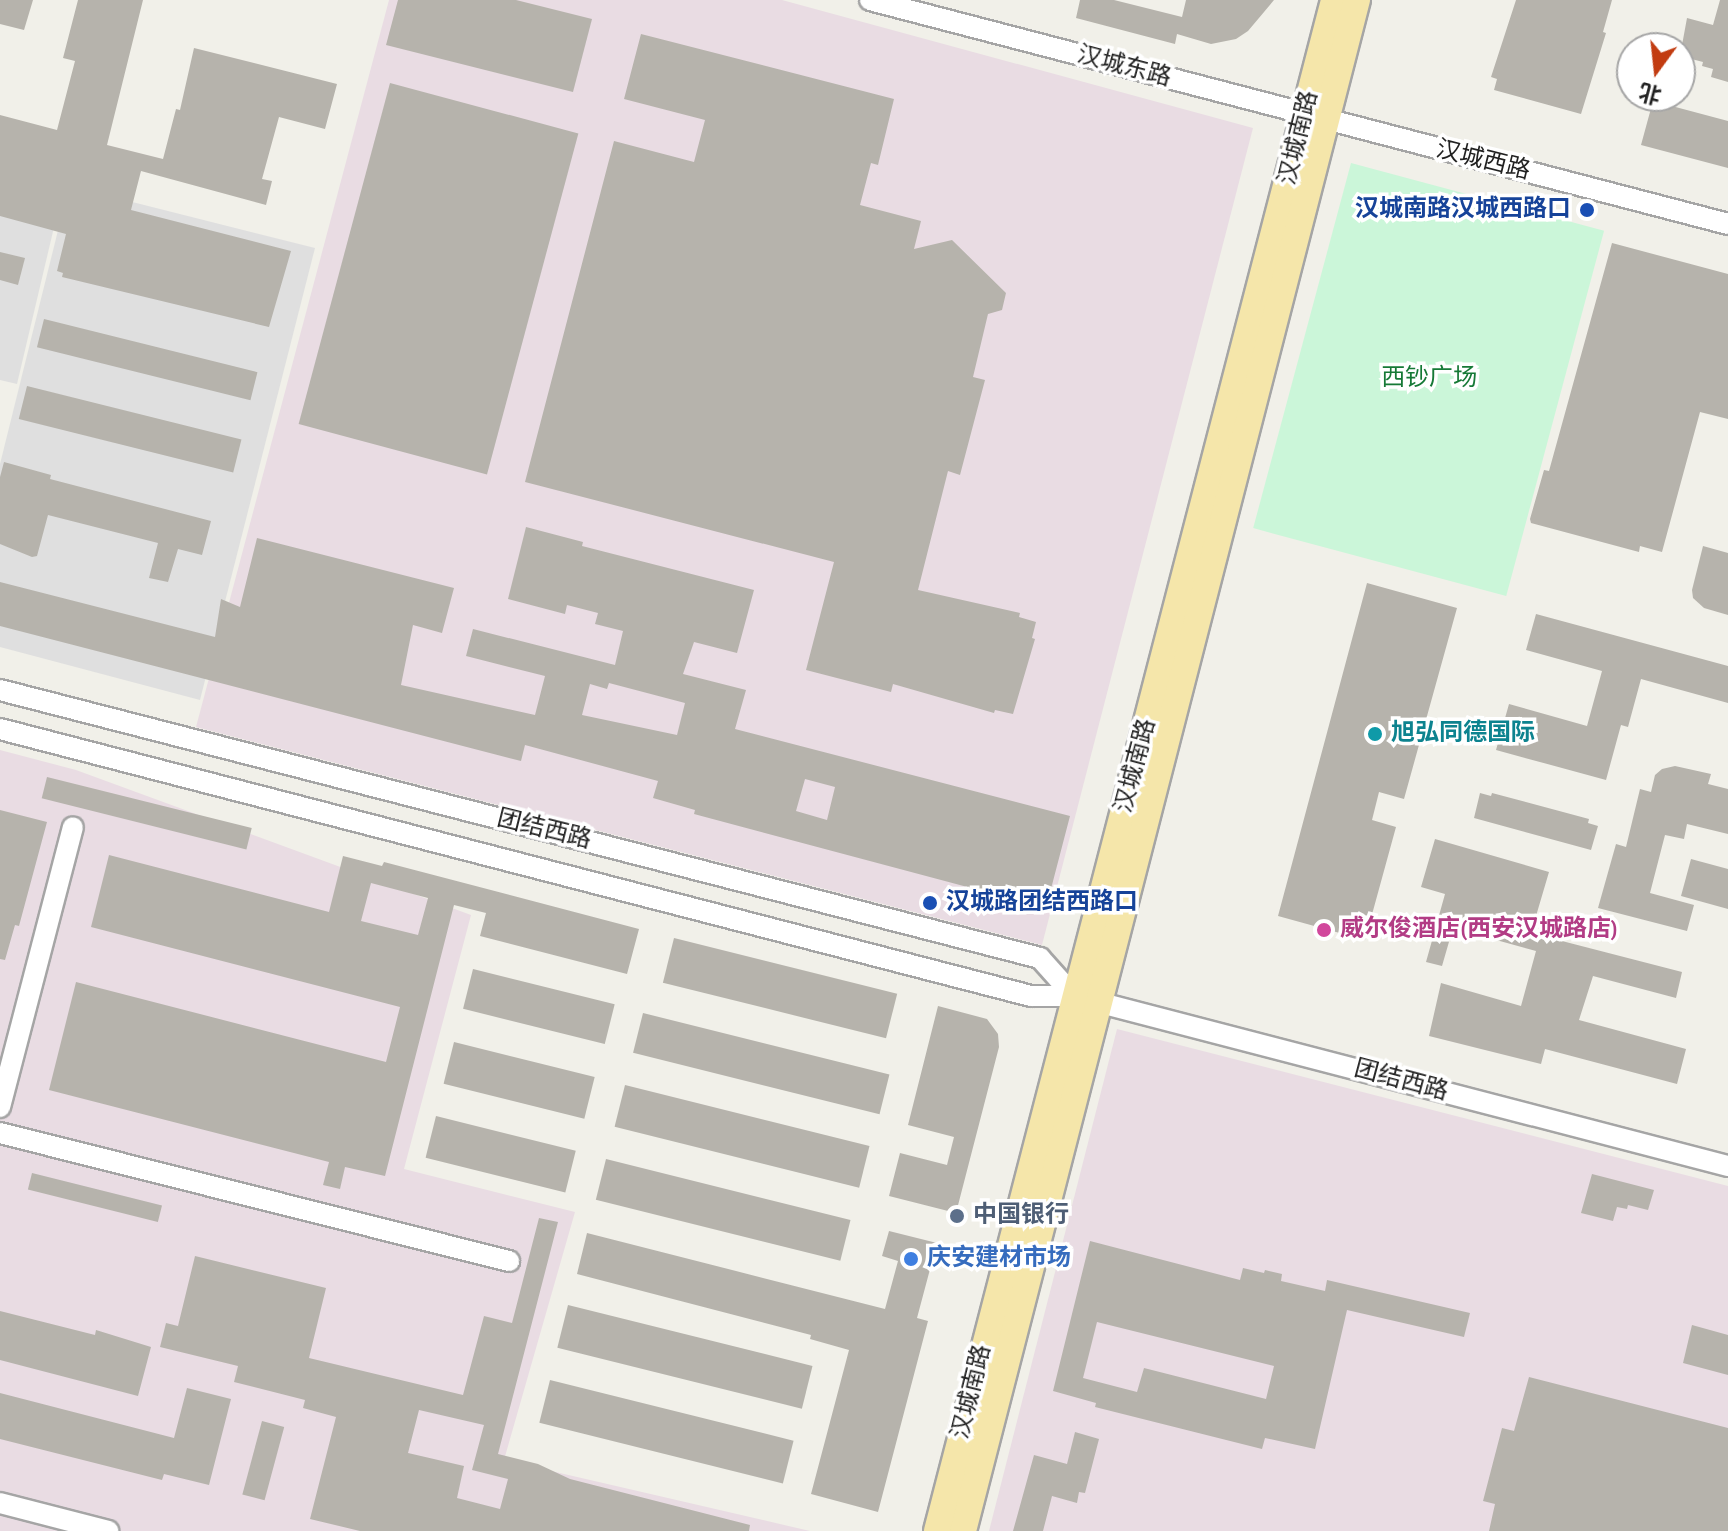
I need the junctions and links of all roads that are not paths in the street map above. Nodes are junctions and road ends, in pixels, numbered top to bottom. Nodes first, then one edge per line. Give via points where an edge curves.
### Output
1 (870, 0) edge
2 (1334, 0) edge
3 (1357, 0) edge
4 (1317, 118) junction
5 (1377, 134) joint
6 (1728, 224) edge
7 (0, 690) edge
8 (0, 729) edge
9 (73, 827) dead end
10 (1085, 999) junction
11 (0, 1107) edge
12 (0, 1133) edge
13 (1728, 1166) edge
14 (509, 1261) dead end
15 (0, 1503) edge
16 (108, 1531) edge
17 (937, 1531) edge
18 (963, 1531) edge

1 - 4 street, 汉城东路
2 - 4 main road, 汉城南路
3 - 4 main road, 汉城南路 via 1332,95
4 - 5 street, 汉城东路
4 - 10 main road, 汉城南路 via 1099,912
5 - 6 street, 汉城西路
7 - 10 street, 团结西路 via 1040,958
8 - 10 street, 团结西路 via 1031,996
9 - 11 street
10 - 13 street, 团结西路
10 - 17 main road, 汉城南路
10 - 18 main road, 汉城南路
12 - 14 street
15 - 16 street

